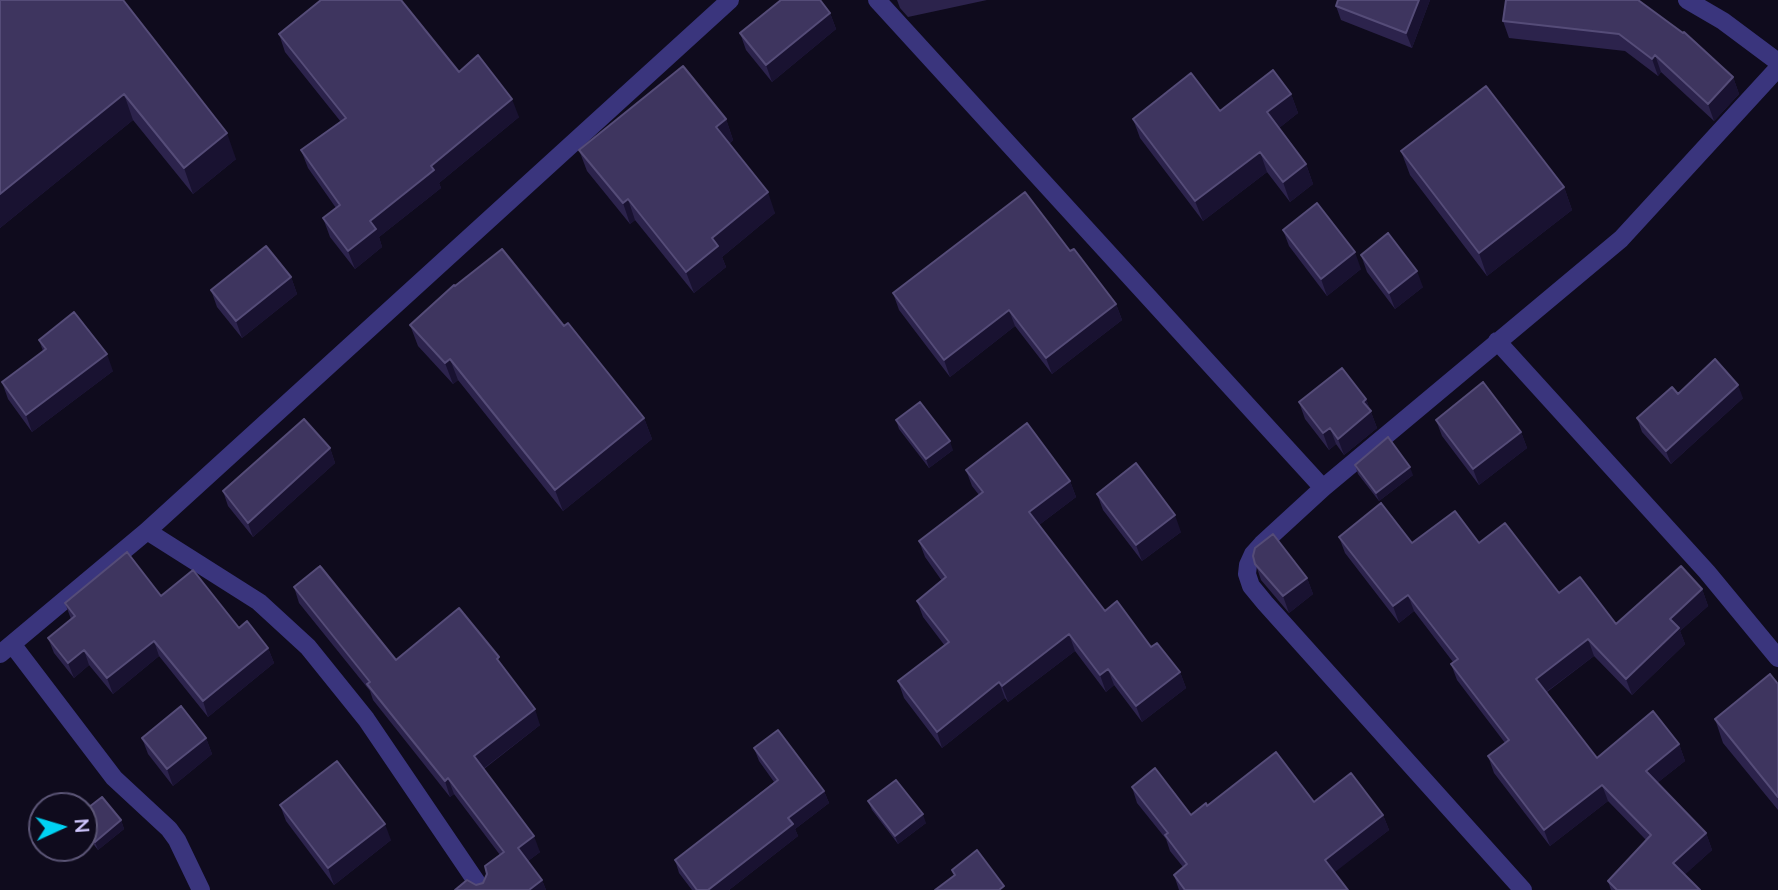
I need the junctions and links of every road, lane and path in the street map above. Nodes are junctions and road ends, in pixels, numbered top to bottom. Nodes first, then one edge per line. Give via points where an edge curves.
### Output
1 (730, 0) edge
2 (877, 0) edge
3 (1687, 0) edge
4 (1778, 62) edge
5 (1778, 68) edge
6 (1497, 341) junction
7 (1323, 488) junction
8 (147, 531) junction
9 (6, 649) edge
10 (1778, 658) edge
11 (201, 890) edge
12 (482, 890) edge
13 (1523, 890) edge

1 - 8 street
2 - 7 street
3 - 4 street
5 - 6 street via 1621,239
6 - 7 street
6 - 10 street
7 - 13 street via 1254,554 1247,574 1251,586
8 - 9 street
8 - 12 street via 259,602 307,647 366,719
9 - 11 street via 114,778 169,829

